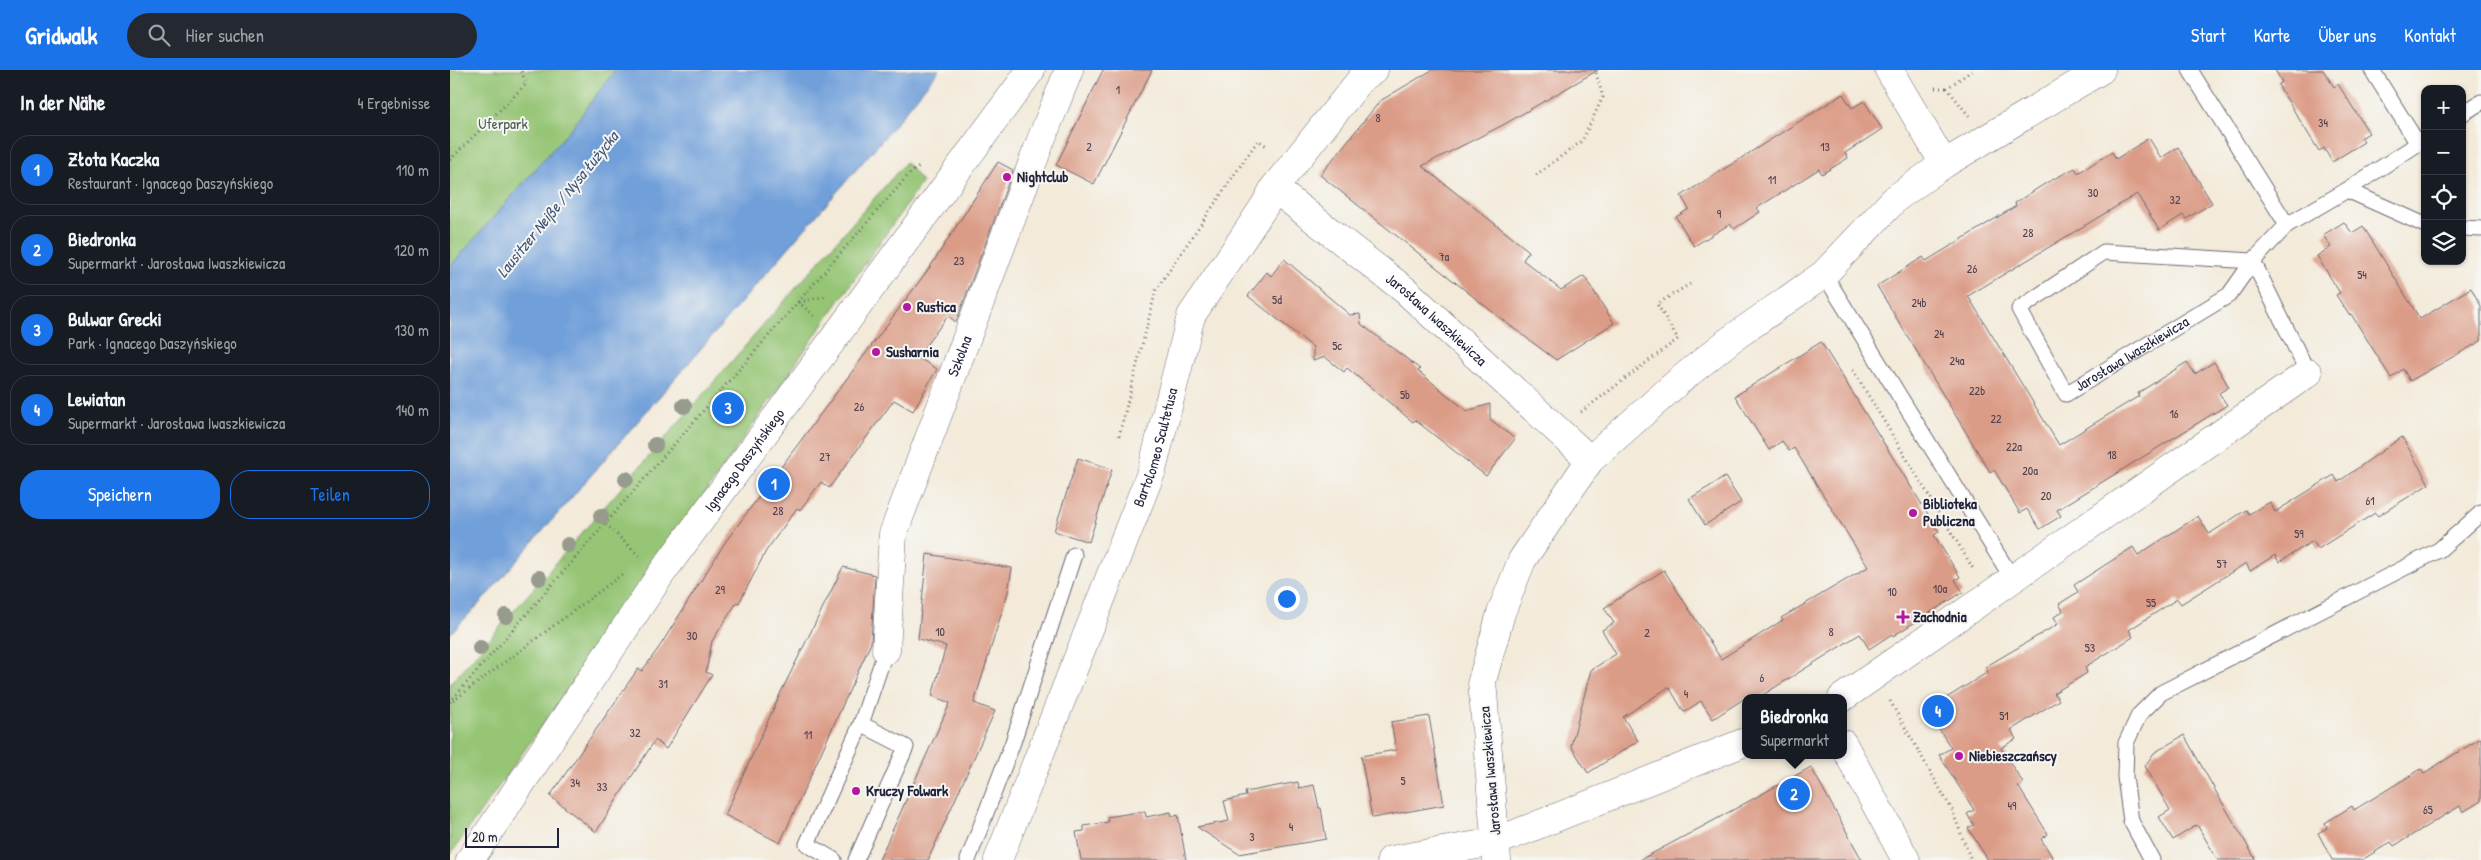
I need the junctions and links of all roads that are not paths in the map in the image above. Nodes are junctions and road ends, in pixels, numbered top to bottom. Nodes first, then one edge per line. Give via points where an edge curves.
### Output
1 (1031, 70) edge
2 (1070, 70) edge
3 (1374, 70) edge
4 (1889, 70) edge
5 (2101, 70) edge
6 (2190, 70) edge
7 (2372, 70) edge
8 (2481, 102) edge
9 (2466, 111) edge
10 (2421, 141) edge
11 (1944, 164) junction
12 (1274, 188) junction
13 (2347, 190) junction
14 (2421, 223) edge
15 (2287, 225) junction
16 (2466, 228) edge
17 (2481, 229) edge
18 (2253, 261) junction
19 (1824, 274) junction
20 (2308, 373) joint
21 (1590, 460) junction
22 (2481, 513) edge
23 (1074, 555) dead end
24 (2012, 578) junction
25 (886, 650) joint
26 (1847, 694) edge
27 (861, 724) junction
28 (1742, 743) edge
29 (1847, 751) edge
30 (1496, 851) edge
31 (470, 860) edge
32 (834, 860) edge
33 (856, 860) edge
34 (968, 860) edge
35 (998, 860) edge
36 (1391, 860) edge
37 (1906, 860) edge
38 (2152, 860) edge

1 - 31 street, Ignacego Daszyńskiego via 661,574
2 - 25 street, Szkolna via 893,534
3 - 12 street, Bartolomeo Scultetusa via 1362,78
4 - 11 street
5 - 11 street, Jarosława Iwaszkiewicza
6 - 15 lane
7 - 10 lane
8 - 9 lane
10 - 13 lane
11 - 19 street, Jarosława Iwaszkiewicza via 1896,198
12 - 21 street, Jarosława Iwaszkiewicza via 1406,291
12 - 35 street, Bartolomeo Scultetusa via 1266,205 1191,316 1152,470
13 - 14 lane
13 - 15 lane
15 - 18 lane
16 - 17 lane
18 - 18 lane, Jarosława Iwaszkiewicza via 2104,252 2019,309 2066,394 2228,295
18 - 20 lane
19 - 21 street, Jarosława Iwaszkiewicza via 1679,381
19 - 24 lane
20 - 24 street
21 - 30 street, Jarosława Iwaszkiewicza via 1522,560 1501,613 1482,681
22 - 38 lane via 2439,550 2161,693 2139,715 2126,743 2125,777 2131,821
23 - 34 lane via 1013,742
24 - 26 street
25 - 27 lane
27 - 32 lane via 807,844
27 - 33 lane via 906,747
28 - 30 street, Jarosława Iwaszkiewicza
29 - 37 street
30 - 36 street

